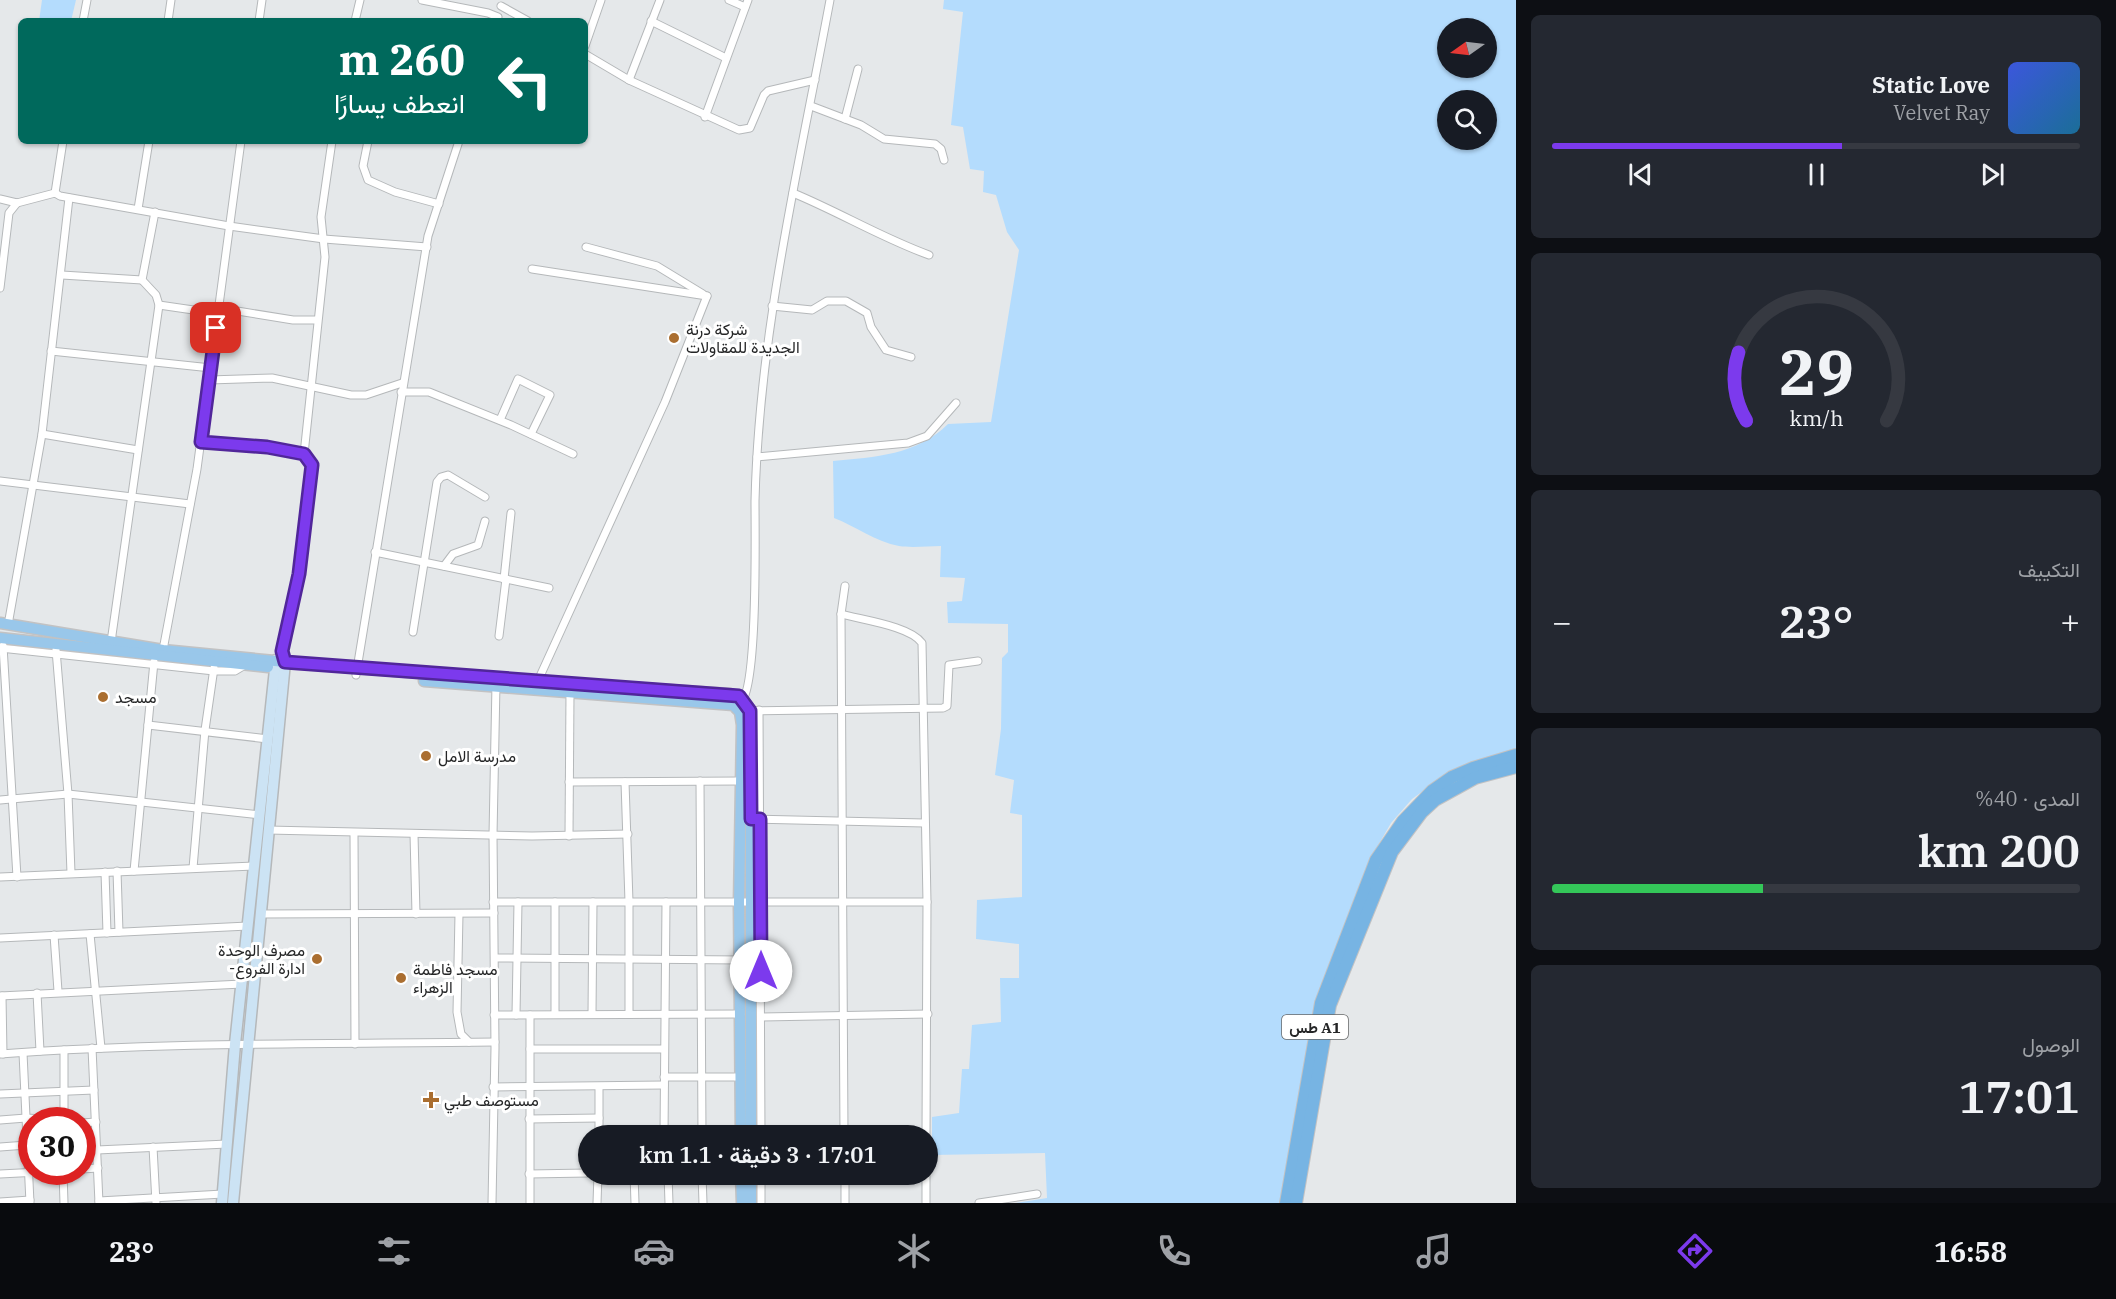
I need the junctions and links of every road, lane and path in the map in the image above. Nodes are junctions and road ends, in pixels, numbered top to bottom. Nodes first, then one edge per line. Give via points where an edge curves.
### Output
1 (87, 0) edge
2 (171, 0) edge
3 (262, 0) edge
4 (360, 0) edge
5 (422, 0) edge
6 (601, 0) edge
7 (660, 0) edge
8 (729, 0) edge
9 (830, 0) edge
10 (502, 3) edge
11 (746, 3) edge
12 (84, 18) edge
13 (168, 18) edge
14 (259, 18) edge
15 (356, 18) edge
16 (493, 18) edge
17 (497, 18) edge
18 (524, 18) edge
19 (651, 21) junction
20 (588, 37) edge
21 (588, 56) edge
22 (726, 57) junction
23 (858, 69) dead end
24 (629, 80) junction
25 (815, 80) junction
26 (811, 106) junction
27 (705, 117) junction
28 (845, 119) junction
29 (63, 144) edge
30 (149, 144) edge
31 (241, 144) edge
32 (332, 144) edge
33 (367, 144) edge
34 (458, 144) edge
35 (944, 160) dead end
36 (55, 193) junction
37 (793, 193) junction
38 (69, 198) junction
39 (0, 199) edge
40 (17, 203) junction
41 (439, 204) junction
42 (138, 208) junction
43 (155, 212) junction
44 (229, 226) junction
45 (324, 238) junction
46 (427, 247) junction
47 (586, 247) dead end
48 (928, 255) dead end
49 (532, 269) dead end
50 (62, 275) junction
51 (142, 280) junction
52 (0, 288) edge
53 (707, 296) junction
54 (159, 306) junction
55 (772, 306) junction
56 (219, 308) junction
57 (316, 320) junction
58 (51, 351) junction
59 (911, 357) dead end
60 (151, 361) junction
61 (211, 368) junction
62 (209, 380) junction
63 (402, 383) junction
64 (311, 388) junction
65 (401, 392) junction
66 (956, 403) dead end
67 (500, 420) junction
68 (531, 434) junction
69 (42, 435) junction
70 (201, 442) junction
71 (138, 450) junction
72 (304, 454) junction
73 (573, 454) dead end
74 (757, 457) junction
75 (0, 481) edge
76 (34, 486) junction
77 (132, 497) junction
78 (485, 497) dead end
79 (190, 504) junction
80 (511, 513) dead end
81 (485, 521) dead end
82 (375, 552) junction
83 (424, 562) junction
84 (444, 566) junction
85 (505, 579) junction
86 (845, 586) dead end
87 (549, 588) dead end
88 (841, 614) junction
89 (4, 624) edge
90 (413, 632) dead end
91 (499, 636) dead end
92 (111, 642) junction
93 (1, 643) edge
94 (56, 649) junction
95 (157, 657) junction
96 (978, 661) dead end
97 (281, 662) junction
98 (214, 667) junction
99 (357, 671) junction
100 (496, 683) junction
101 (536, 686) junction
102 (570, 693) junction
103 (746, 708) junction
104 (842, 709) junction
105 (923, 709) junction
106 (148, 725) junction
107 (205, 730) junction
108 (268, 739) junction
109 (4, 745) edge
110 (1516, 755) edge
111 (1516, 767) edge
112 (700, 780) junction
113 (740, 781) junction
114 (569, 782) junction
115 (625, 782) junction
116 (68, 794) junction
117 (0, 800) edge
118 (11, 800) junction
119 (141, 804) junction
120 (198, 810) junction
121 (260, 815) junction
122 (755, 819) junction
123 (843, 819) junction
124 (924, 823) junction
125 (258, 830) junction
126 (269, 831) junction
127 (354, 833) junction
128 (414, 834) junction
129 (628, 834) junction
130 (493, 835) junction
131 (569, 836) junction
132 (254, 866) junction
133 (193, 868) junction
134 (134, 871) junction
135 (105, 872) junction
136 (117, 872) junction
137 (71, 873) junction
138 (17, 877) junction
139 (0, 878) edge
140 (843, 900) junction
141 (701, 901) junction
142 (493, 902) junction
143 (518, 902) junction
144 (555, 902) junction
145 (593, 902) junction
146 (629, 902) junction
147 (666, 902) junction
148 (750, 902) junction
149 (927, 902) junction
150 (261, 914) junction
151 (356, 914) junction
152 (416, 914) junction
153 (459, 914) junction
154 (494, 914) junction
155 (248, 926) junction
156 (119, 932) junction
157 (107, 933) junction
158 (90, 934) junction
159 (54, 935) junction
160 (0, 938) edge
161 (699, 957) junction
162 (495, 958) junction
163 (664, 958) junction
164 (518, 959) junction
165 (555, 959) junction
166 (592, 959) junction
167 (629, 959) junction
168 (741, 960) junction
169 (242, 984) junction
170 (58, 991) junction
171 (96, 991) junction
172 (37, 993) junction
173 (1, 996) edge
174 (555, 1014) junction
175 (592, 1014) junction
176 (629, 1014) junction
177 (700, 1014) junction
178 (741, 1014) junction
179 (844, 1014) junction
180 (928, 1014) junction
181 (494, 1015) junction
182 (516, 1015) junction
183 (530, 1015) junction
184 (663, 1015) junction
185 (761, 1017) junction
186 (469, 1042) junction
187 (495, 1042) junction
188 (241, 1044) junction
189 (355, 1044) junction
190 (92, 1048) junction
191 (101, 1048) junction
192 (530, 1049) junction
193 (664, 1049) junction
194 (64, 1050) junction
195 (40, 1051) junction
196 (23, 1053) junction
197 (2, 1054) edge
198 (664, 1077) junction
199 (701, 1077) junction
200 (741, 1077) junction
201 (664, 1085) junction
202 (494, 1087) junction
203 (529, 1087) junction
204 (598, 1087) junction
205 (94, 1090) junction
206 (64, 1092) junction
207 (24, 1093) junction
208 (0, 1094) edge
209 (25, 1107) edge
210 (64, 1107) edge
211 (95, 1107) edge
212 (599, 1118) junction
213 (18, 1119) edge
214 (529, 1119) junction
215 (0, 1120) edge
216 (96, 1122) edge
217 (599, 1125) edge
218 (664, 1125) edge
219 (702, 1125) edge
220 (741, 1125) edge
221 (751, 1125) edge
222 (761, 1125) edge
223 (844, 1125) edge
224 (927, 1125) edge
225 (227, 1144) junction
226 (18, 1146) edge
227 (0, 1147) edge
228 (153, 1147) junction
229 (97, 1150) junction
230 (98, 1168) joint
231 (18, 1173) edge
232 (578, 1173) edge
233 (0, 1174) edge
234 (529, 1174) junction
235 (29, 1185) edge
236 (63, 1185) edge
237 (598, 1185) edge
238 (634, 1185) edge
239 (669, 1185) edge
240 (702, 1185) edge
241 (741, 1185) edge
242 (751, 1185) edge
243 (761, 1185) edge
244 (845, 1185) edge
245 (926, 1185) edge
246 (1037, 1194) dead end
247 (223, 1199) edge
248 (30, 1201) edge
249 (156, 1201) edge
250 (0, 1202) edge
251 (99, 1202) edge
252 (64, 1203) edge
253 (233, 1203) edge
254 (492, 1203) edge
255 (530, 1203) edge
256 (597, 1203) edge
257 (634, 1203) edge
258 (669, 1203) edge
259 (703, 1203) edge
260 (742, 1203) edge
261 (751, 1203) edge
262 (761, 1203) edge
263 (845, 1203) edge
264 (926, 1203) edge
265 (979, 1203) edge
266 (1286, 1203) edge
267 (1296, 1203) edge

1 - 12 street
2 - 13 street
3 - 14 street
4 - 15 street
5 - 16 street
6 - 20 street
7 - 19 street
8 - 11 street
9 - 25 street
10 - 17 street
10 - 18 street
11 - 22 street
19 - 22 street
19 - 24 street
21 - 24 street
22 - 27 street
23 - 28 street
24 - 27 street
25 - 26 street
25 - 27 street via 768,91 745,131
26 - 28 street
26 - 37 street
28 - 35 street via 884,139 935,144
29 - 36 street
30 - 42 street
31 - 44 street
32 - 45 street via 321,217
33 - 41 street via 363,166 368,180
34 - 41 street
36 - 38 street
36 - 40 street
37 - 48 street
37 - 55 street
38 - 42 street
38 - 50 street
39 - 40 street
40 - 52 street via 9,213
41 - 46 street
42 - 43 street
43 - 44 street
43 - 51 street
44 - 45 street
44 - 56 street
45 - 46 street
45 - 57 street
46 - 63 street
47 - 53 street via 657,266
49 - 53 street
50 - 51 street
50 - 58 street
51 - 54 street via 156,295
53 - 101 street via 665,402
54 - 56 street via 207,312
54 - 60 street
55 - 59 street via 812,310 827,301 846,301 867,313 886,350
55 - 74 street
56 - 57 street
56 - 61 street
57 - 64 street
58 - 60 street
58 - 69 street
60 - 61 street
60 - 71 street
61 - 62 street
62 - 64 street via 272,378
62 - 70 street
63 - 64 street via 360,395
63 - 65 street
64 - 72 street
65 - 67 street via 429,392
65 - 82 street
66 - 74 street via 927,436 908,443
67 - 68 street
67 - 68 street via 518,379 550,395
68 - 73 street
69 - 71 street
69 - 76 street
70 - 72 street
70 - 79 street
71 - 77 street
72 - 97 street via 312,465 299,574
74 - 103 street via 753,618
75 - 76 street
76 - 77 street
76 - 89 street
77 - 79 street
77 - 92 street
78 - 83 street via 448,475 441,477
79 - 95 street
80 - 85 street
81 - 84 street via 478,545 453,554
82 - 83 street
82 - 99 street
83 - 84 street
83 - 90 street
84 - 85 street
85 - 87 street
85 - 91 street
86 - 88 street
88 - 104 street
88 - 105 street via 917,636 922,643
89 - 92 main road
92 - 95 main road
93 - 94 main road
93 - 109 street
94 - 95 main road
94 - 116 street
95 - 97 main road
95 - 98 main road
95 - 106 street
96 - 105 street via 949,665 947,706
97 - 98 main road
97 - 99 main road
97 - 108 main road
97 - 126 main road
98 - 107 street
99 - 100 main road
100 - 101 main road
100 - 130 street
101 - 102 main road
101 - 103 main road via 730,694
102 - 103 main road
102 - 114 street
103 - 104 street
103 - 113 main road
103 - 122 main road
104 - 105 street
104 - 123 street
105 - 124 street
106 - 107 street
106 - 119 street
107 - 108 street
107 - 120 street
108 - 121 main road
109 - 118 street
110 - 266 highway, طس A1 via 1473,768 1432,791 1402,821 1376,860 1321,1003
111 - 267 highway, طس A1 via 1474,778 1436,800 1392,852 1330,1005
112 - 113 street
112 - 115 street
112 - 141 street
113 - 148 main road
114 - 115 street
114 - 131 street
115 - 129 street
116 - 118 street
116 - 119 street
116 - 137 street
117 - 118 street
118 - 138 street
119 - 120 street
119 - 134 street
120 - 121 street
120 - 133 street
121 - 125 main road
122 - 123 street
122 - 148 main road
123 - 124 street
123 - 140 street
124 - 149 street
125 - 126 street
125 - 132 main road
126 - 127 street
126 - 150 main road
127 - 128 street
127 - 151 street
128 - 130 street
128 - 152 street
129 - 131 street
129 - 146 street
130 - 131 street
130 - 142 street
132 - 133 street
132 - 155 main road
133 - 134 street
134 - 136 street
135 - 136 street
135 - 137 street
135 - 157 street
136 - 156 street
137 - 138 street
138 - 139 street
140 - 148 street
140 - 149 street
140 - 179 street
141 - 147 street
141 - 148 street
141 - 161 street
142 - 143 street
142 - 154 street
143 - 144 street
143 - 164 street
144 - 145 street
144 - 165 street
145 - 146 street
145 - 166 street
146 - 147 street
146 - 167 street
147 - 163 street
148 - 168 main road
148 - 185 street
148 - 221 main road
149 - 180 street
150 - 151 street
150 - 188 main road
151 - 152 street
151 - 189 street
152 - 153 street
153 - 154 street
153 - 186 street via 457,1012 461,1034
154 - 162 street
155 - 156 street
155 - 169 main road
156 - 157 street
157 - 158 street
158 - 159 street
158 - 171 street
159 - 160 street
159 - 170 street
161 - 163 street
161 - 168 street
161 - 177 street
162 - 164 street
162 - 181 street
163 - 167 street
163 - 184 street
164 - 165 street
164 - 182 street
165 - 166 street
165 - 174 street
166 - 167 street
166 - 175 street
167 - 176 street
168 - 178 main road
169 - 171 street
169 - 188 main road
170 - 171 street
170 - 172 street
171 - 191 street
172 - 173 street
172 - 195 street
173 - 197 street
174 - 175 street
174 - 183 street
175 - 176 street
176 - 184 street
177 - 178 street
177 - 184 street
177 - 199 street
178 - 200 main road
179 - 180 street
179 - 185 street
179 - 223 street
180 - 224 street
181 - 182 street
181 - 187 street
182 - 183 street
183 - 192 street
184 - 193 street
185 - 222 street
186 - 187 street
186 - 189 street
187 - 202 street
188 - 189 street
188 - 191 street
188 - 225 main road
188 - 253 main road
190 - 191 street
190 - 194 street
190 - 205 street
192 - 193 street
192 - 203 street
193 - 198 street
194 - 195 street
194 - 206 street
195 - 196 street
196 - 197 street
196 - 207 street
198 - 199 street
198 - 201 street
199 - 200 street
199 - 219 street
200 - 220 main road
201 - 204 street
201 - 218 street
202 - 203 street
202 - 254 street
203 - 204 street
203 - 214 street
204 - 212 street
205 - 206 street
205 - 211 street
206 - 207 street
206 - 210 street
207 - 208 street
207 - 209 street
212 - 214 street
212 - 217 street
213 - 215 street
214 - 234 street
216 - 229 street
225 - 228 street
225 - 247 main road
226 - 227 street
228 - 229 street
228 - 249 street
229 - 230 street
230 - 251 street
231 - 233 street
232 - 234 street
234 - 255 street
235 - 248 street
236 - 252 street
237 - 256 street
238 - 257 street
239 - 258 street
240 - 259 street
241 - 260 main road
242 - 261 main road
243 - 262 street
244 - 263 street
245 - 264 street
246 - 265 street
247 - 249 street
248 - 250 street
249 - 251 street

